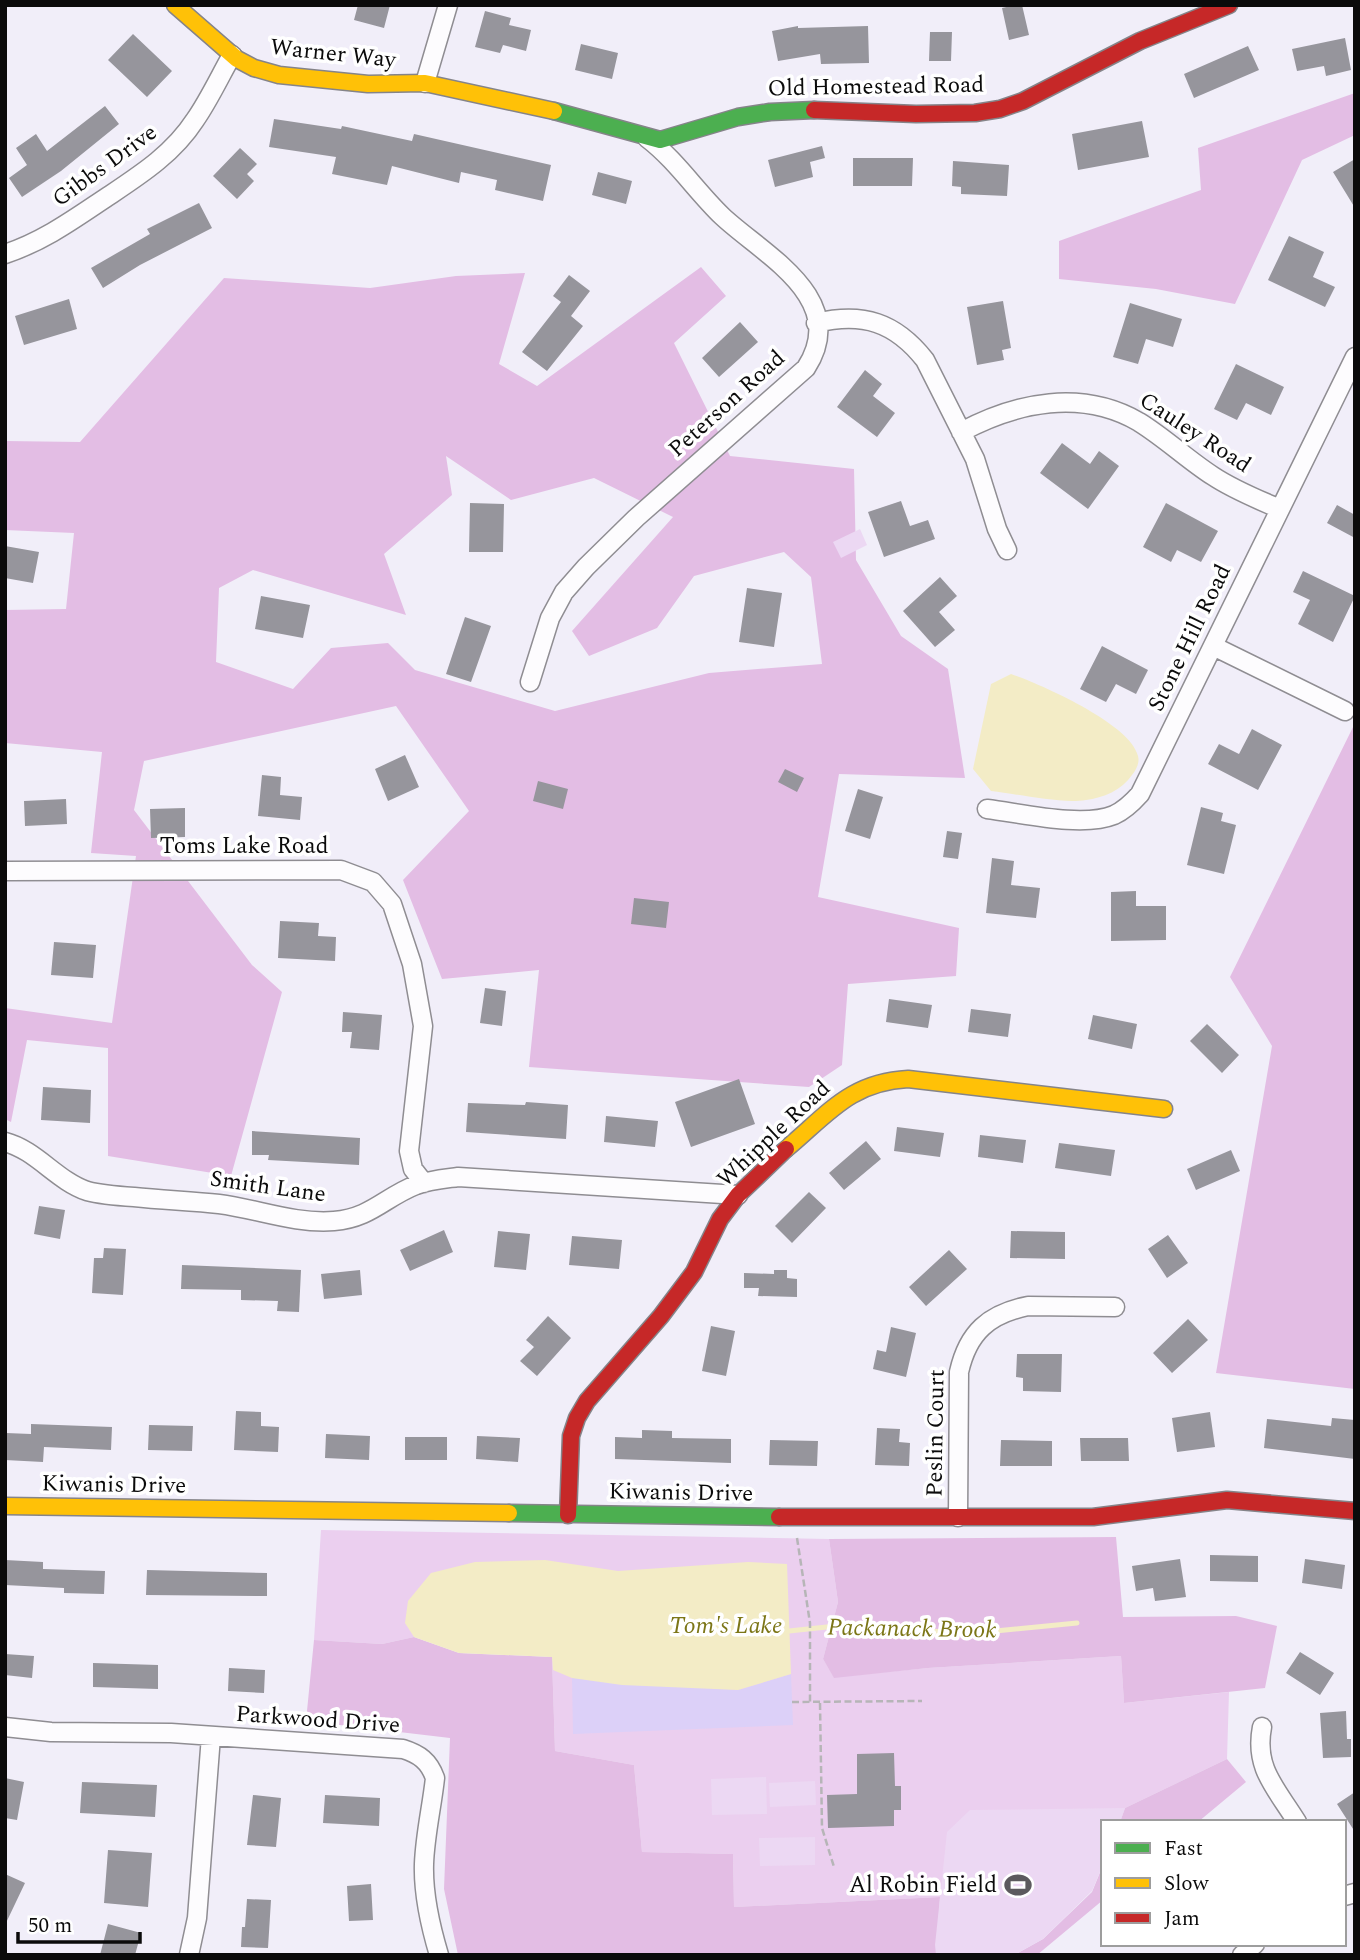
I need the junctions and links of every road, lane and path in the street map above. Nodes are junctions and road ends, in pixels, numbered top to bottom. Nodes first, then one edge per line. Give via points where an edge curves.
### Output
1 (175, 5) edge
2 (448, 5) edge
3 (1229, 5) edge
4 (232, 55) junction
5 (425, 83) junction
6 (647, 138) junction
7 (5, 254) edge
8 (816, 323) junction
9 (1355, 357) edge
10 (961, 432) junction
11 (1280, 509) junction
12 (1007, 550) dead end
13 (1213, 646) junction
14 (530, 682) dead end
15 (1345, 711) dead end
16 (986, 809) dead end
17 (5, 871) edge
18 (1164, 1109) dead end
19 (5, 1142) edge
20 (424, 1183) junction
21 (738, 1195) junction
22 (1115, 1307) dead end
23 (5, 1506) edge
24 (1355, 1511) edge
25 (568, 1515) junction
26 (794, 1517) junction
27 (958, 1517) junction
28 (922, 1701) dead end
29 (792, 1702) dead end
30 (810, 1702) junction
31 (820, 1703) junction
32 (5, 1727) edge
33 (1262, 1727) dead end
34 (211, 1736) junction
35 (1296, 1820) edge
36 (834, 1867) dead end
37 (189, 1955) edge
38 (439, 1955) edge

1 - 4 street, Warner Way
2 - 5 street
3 - 6 street, Old Homestead Road via 1140,41 1000,109 916,114 770,112 672,138
4 - 5 street, Warner Way via 279,75 368,85
4 - 7 street, Gibbs Drive via 195,120 153,165 52,234
5 - 6 street, Old Homestead Road via 585,118
6 - 8 street, Peterson Road via 722,216 784,265 809,299
8 - 10 street via 851,317 901,335 925,360
8 - 14 street, Peterson Road via 816,346 806,368 636,518 564,592 550,618
9 - 11 street, Stone Hill Road
10 - 11 street, Cauley Road via 998,414 1039,404 1085,402 1142,424 1222,482
10 - 12 street
11 - 13 street, Stone Hill Road
13 - 15 street
13 - 16 street, Stone Hill Road via 1140,794 1129,806 1115,815 1078,821
17 - 20 street, Toms Lake Road via 341,870 373,882 397,913 419,995 423,1026 409,1152 413,1169
18 - 21 street, Whipple Road via 887,1080 852,1093
19 - 20 street, Smith Lane via 85,1190 222,1205 289,1220 338,1221 360,1216
20 - 21 street, Smith Lane via 458,1177
21 - 25 street, Whipple Road via 720,1219 694,1272 577,1418 569,1457
22 - 27 street, Peslin Court via 1015,1308 990,1320 971,1339 959,1372
23 - 25 street, Kiwanis Drive
24 - 27 street, Kiwanis Drive via 1227,1500 1093,1517
25 - 26 street, Kiwanis Drive
26 - 27 street, Kiwanis Drive
26 - 30 path via 810,1623
28 - 31 path
29 - 30 path
30 - 31 path
31 - 36 path via 822,1828
32 - 34 street, Parkwood Drive
33 - 35 street via 1258,1746 1262,1764
34 - 37 street via 197,1918
34 - 38 street, Parkwood Drive via 403,1749 424,1759 435,1777 424,1864 425,1895

